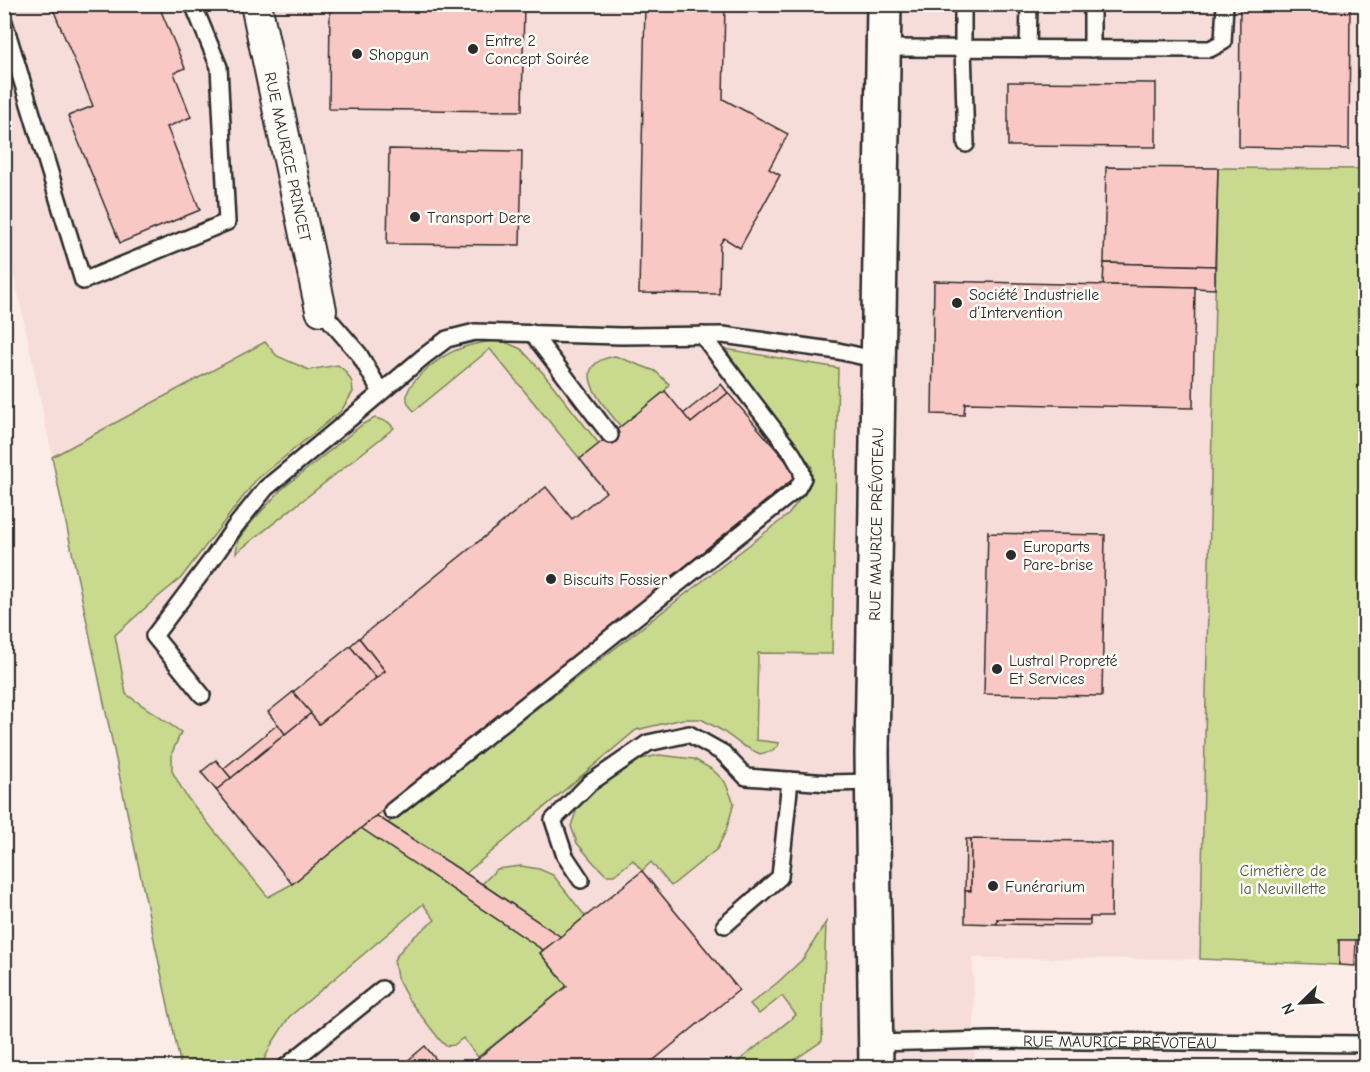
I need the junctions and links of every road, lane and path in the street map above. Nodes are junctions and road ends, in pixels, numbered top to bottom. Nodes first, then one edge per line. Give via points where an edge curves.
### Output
1 (193, 4) edge
2 (256, 4) edge
3 (884, 4) edge
4 (963, 4) edge
5 (1029, 4) edge
6 (1092, 4) edge
7 (1225, 4) edge
8 (4, 22) edge
9 (883, 48) junction
10 (963, 48) junction
11 (1028, 49) junction
12 (1092, 49) junction
13 (966, 144) dead end
14 (321, 310) joint
15 (532, 333) junction
16 (702, 335) junction
17 (878, 360) junction
18 (381, 392) junction
19 (610, 435) dead end
20 (202, 695) dead end
21 (790, 780) junction
22 (873, 782) junction
23 (392, 811) dead end
24 (581, 880) dead end
25 (724, 926) dead end
26 (382, 989) dead end
27 (1365, 1044) edge
28 (876, 1055) edge
29 (284, 1068) edge

1 - 8 lane via 219,67 226,222 83,281
2 - 14 street, RUE MAURICE PRINCET
3 - 9 street, RUE MAURICE PRÉVOTEAU
4 - 10 lane
5 - 11 lane
6 - 12 lane
7 - 12 lane via 1222,42 1210,49
9 - 10 lane
9 - 17 street, RUE MAURICE PRÉVOTEAU
10 - 11 lane
10 - 13 lane
11 - 12 lane
14 - 18 lane via 358,354
15 - 16 lane
15 - 18 lane via 475,332 447,339
15 - 19 lane
16 - 17 lane via 838,351
16 - 23 lane via 792,453 803,478 797,489
17 - 22 street, RUE MAURICE PRÉVOTEAU
18 - 20 lane via 266,488 154,636
21 - 22 lane
21 - 24 lane via 746,777 723,753 689,734 648,743 590,783 553,820 565,856
21 - 25 lane via 780,877
22 - 28 street, RUE MAURICE PRÉVOTEAU
26 - 29 lane
27 - 28 lane, RUE MAURICE PRÉVOTEAU via 991,1040

